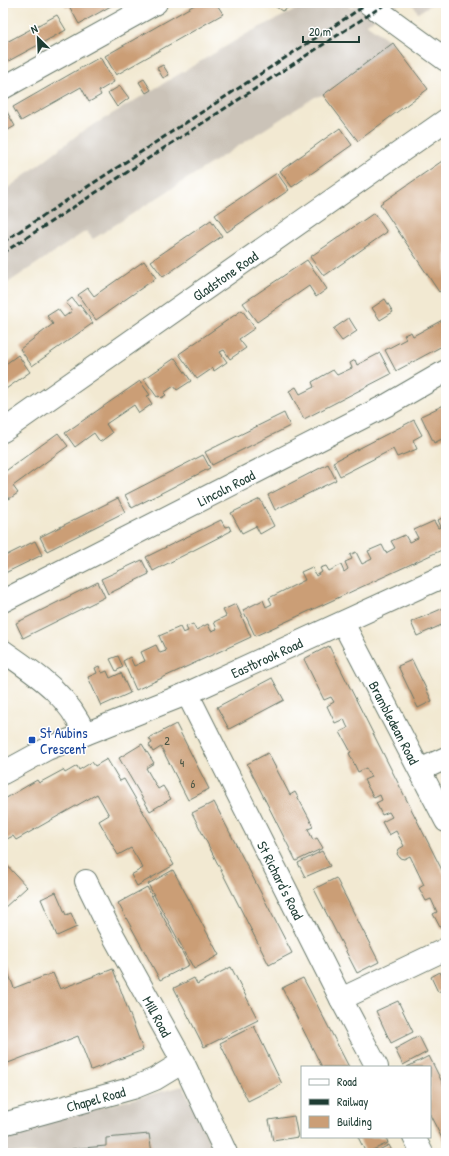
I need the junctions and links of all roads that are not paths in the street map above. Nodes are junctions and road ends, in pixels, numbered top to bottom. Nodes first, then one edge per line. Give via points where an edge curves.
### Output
1 (156, 3) edge
2 (368, 3) edge
3 (446, 60) edge
4 (3, 88) edge
5 (446, 120) edge
6 (446, 371) edge
7 (3, 431) edge
8 (446, 575) edge
9 (3, 601) edge
10 (343, 623) junction
11 (3, 651) edge
12 (186, 694) junction
13 (84, 734) junction
14 (446, 758) edge
15 (420, 770) junction
16 (3, 773) edge
17 (446, 822) edge
18 (86, 882) dead end
19 (446, 949) edge
20 (341, 999) junction
21 (183, 1062) junction
22 (376, 1066) edge
23 (3, 1124) edge
24 (414, 1138) edge
25 (226, 1153) edge
26 (422, 1153) edge

1 - 4 street
2 - 3 street
5 - 7 street, Gladstone Road
6 - 9 street, Lincoln Road via 389,404
8 - 10 street, Eastbrook Road
10 - 12 street, Eastbrook Road
10 - 15 street, Brambledean Road
11 - 13 street via 49,684 67,702
12 - 13 street, Eastbrook Road
12 - 20 street, St Richard's Road
13 - 16 street, Eastbrook Road via 48,749
14 - 15 street
15 - 17 street, Brambledean Road
18 - 21 street, Mill Road
19 - 20 street
20 - 22 street, St Richard's Road
21 - 23 street, Chapel Road via 155,1079 133,1088
21 - 25 street, Mill Road
24 - 26 street

